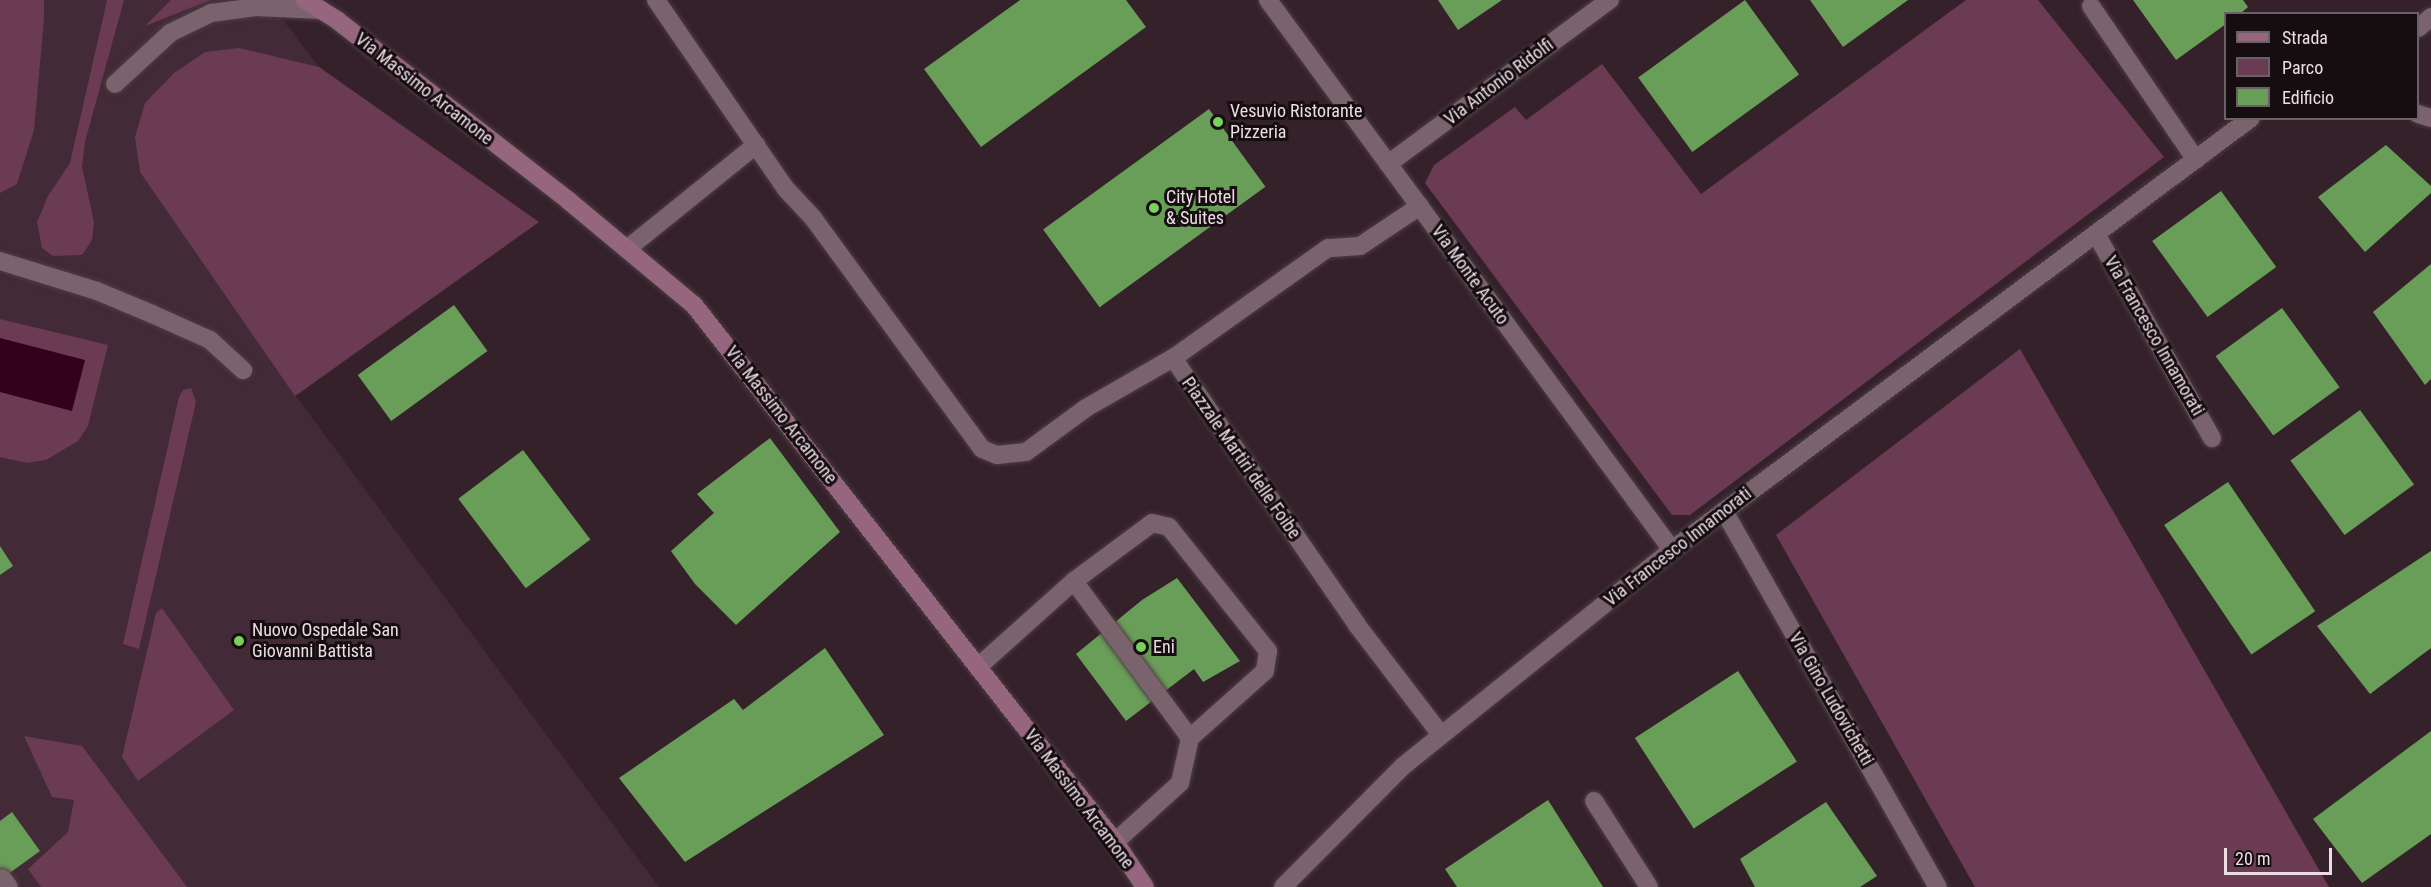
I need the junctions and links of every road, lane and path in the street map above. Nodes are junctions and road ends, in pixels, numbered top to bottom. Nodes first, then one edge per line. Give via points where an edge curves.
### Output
1 (305, 0) edge
2 (656, 0) edge
3 (1268, 0) edge
4 (1610, 0) edge
5 (321, 5) edge
6 (2091, 6) dead end
7 (2431, 16) edge
8 (2419, 27) edge
9 (115, 84) dead end
10 (2249, 120) edge
11 (756, 145) junction
12 (2196, 160) junction
13 (1388, 164) junction
14 (1420, 206) junction
15 (2096, 234) junction
16 (627, 249) junction
17 (0, 261) edge
18 (1173, 358) junction
19 (243, 370) dead end
20 (2212, 438) dead end
21 (1724, 511) junction
22 (1672, 549) junction
23 (1074, 581) junction
24 (978, 667) junction
25 (1441, 735) junction
26 (1190, 738) junction
27 (1594, 801) dead end
28 (1115, 842) junction
29 (1145, 887) edge
30 (1283, 887) edge
31 (1649, 887) edge
32 (1938, 887) edge

1 - 5 main road, Via Massimo Arcamone
2 - 11 street
3 - 13 street, Via Monte Acuto
4 - 13 street, Via Antonio Ridolfi
5 - 9 street via 256,7 210,14 171,33
5 - 16 main road, Via Massimo Arcamone
6 - 12 street
7 - 8 street
10 - 12 street, Via Francesco Innamorati
11 - 16 street
11 - 18 street via 982,450 997,455 1026,452 1086,408
12 - 15 street, Via Francesco Innamorati
13 - 14 street, Via Monte Acuto
14 - 18 street, Piazzale Martiri delle Foibe via 1360,246 1328,248
14 - 22 street, Via Monte Acuto
15 - 20 street, Via Francesco Innamorati
15 - 21 street, Via Francesco Innamorati
16 - 24 main road, Via Massimo Arcamone via 694,304
17 - 19 street via 98,291 210,340
18 - 25 street, Piazzale Martiri delle Foibe via 1358,625
21 - 22 street, Via Francesco Innamorati
21 - 32 street, Via Gino Ludovichetti
22 - 25 street, Via Francesco Innamorati
23 - 24 street
23 - 26 street
23 - 26 street via 1152,523 1169,527 1268,651 1265,670
24 - 28 main road, Via Massimo Arcamone
25 - 30 street, Via Francesco Innamorati via 1403,766
26 - 28 street via 1180,783
27 - 31 street
28 - 29 main road, Via Massimo Arcamone

